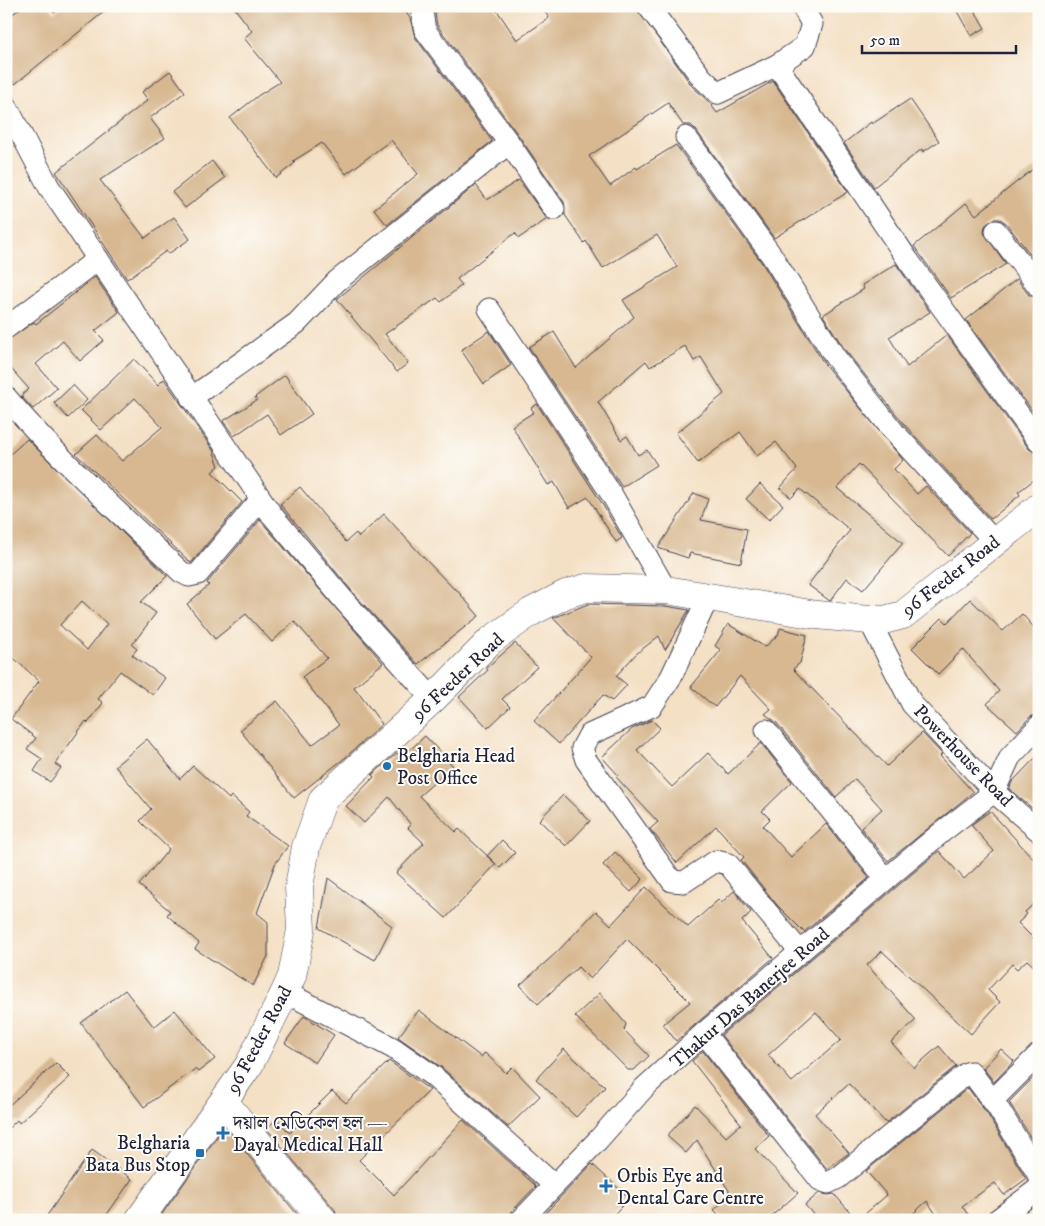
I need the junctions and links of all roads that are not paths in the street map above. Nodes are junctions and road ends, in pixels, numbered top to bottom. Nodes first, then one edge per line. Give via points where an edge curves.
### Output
1 (421, 6) edge
2 (648, 6) edge
3 (802, 6) edge
4 (777, 64) junction
5 (6, 105) edge
6 (686, 137) dead end
7 (510, 143) junction
8 (554, 209) dead end
9 (996, 231) dead end
10 (98, 259) junction
11 (1039, 287) edge
12 (489, 309) dead end
13 (6, 328) edge
14 (6, 397) edge
15 (191, 398) junction
16 (1039, 442) edge
17 (261, 499) junction
18 (1039, 507) edge
19 (994, 541) junction
20 (666, 590) junction
21 (708, 598) junction
22 (869, 620) junction
23 (433, 699) junction
24 (1039, 726) edge
25 (766, 730) dead end
26 (994, 792) junction
27 (1039, 831) edge
28 (886, 879) junction
29 (800, 952) junction
30 (285, 992) junction
31 (704, 1033) junction
32 (1039, 1054) edge
33 (993, 1100) junction
34 (224, 1102) junction
35 (1039, 1176) edge
36 (554, 1185) junction
37 (1039, 1188) edge
38 (140, 1220) edge
39 (323, 1220) edge
40 (521, 1220) edge
41 (997, 1220) edge

1 - 7 street via 425,30
2 - 4 street via 702,78 718,93
3 - 4 street via 812,24 804,46
4 - 16 street via 908,260
5 - 10 street via 49,187
6 - 19 street via 772,256 835,357 894,432
7 - 8 street
7 - 15 street via 337,281 298,323
9 - 11 street
10 - 13 street
10 - 15 street
12 - 20 street via 612,495
14 - 17 street via 94,489 189,576 198,574
15 - 17 street
17 - 23 street via 347,604
18 - 19 main road, 96 Feeder Road
19 - 22 main road, 96 Feeder Road via 903,615
20 - 21 main road, 96 Feeder Road
20 - 23 main road, 96 Feeder Road via 586,588 566,594 531,612 490,642
21 - 22 main road, 96 Feeder Road
21 - 29 street via 671,677 652,706 589,735 582,748 586,760 672,881 684,882 716,861 728,864
22 - 26 street, Powerhouse Road via 912,704
23 - 30 main road, 96 Feeder Road via 323,799 306,847 298,887 301,930 292,976
24 - 26 street via 1010,757
25 - 28 street
26 - 27 street, Powerhouse Road
26 - 28 street, Thakur Das Banerjee Road
28 - 29 street, Thakur Das Banerjee Road
29 - 31 street, Thakur Das Banerjee Road
30 - 34 main road, 96 Feeder Road via 249,1065
30 - 36 street via 393,1048 433,1076
31 - 33 street via 812,1171 820,1180 828,1182 838,1178 967,1073 974,1074
31 - 36 street, Thakur Das Banerjee Road via 644,1088
32 - 33 street
33 - 35 street
34 - 38 main road, 96 Feeder Road
34 - 39 main road
36 - 40 street, Thakur Das Banerjee Road
37 - 41 street

